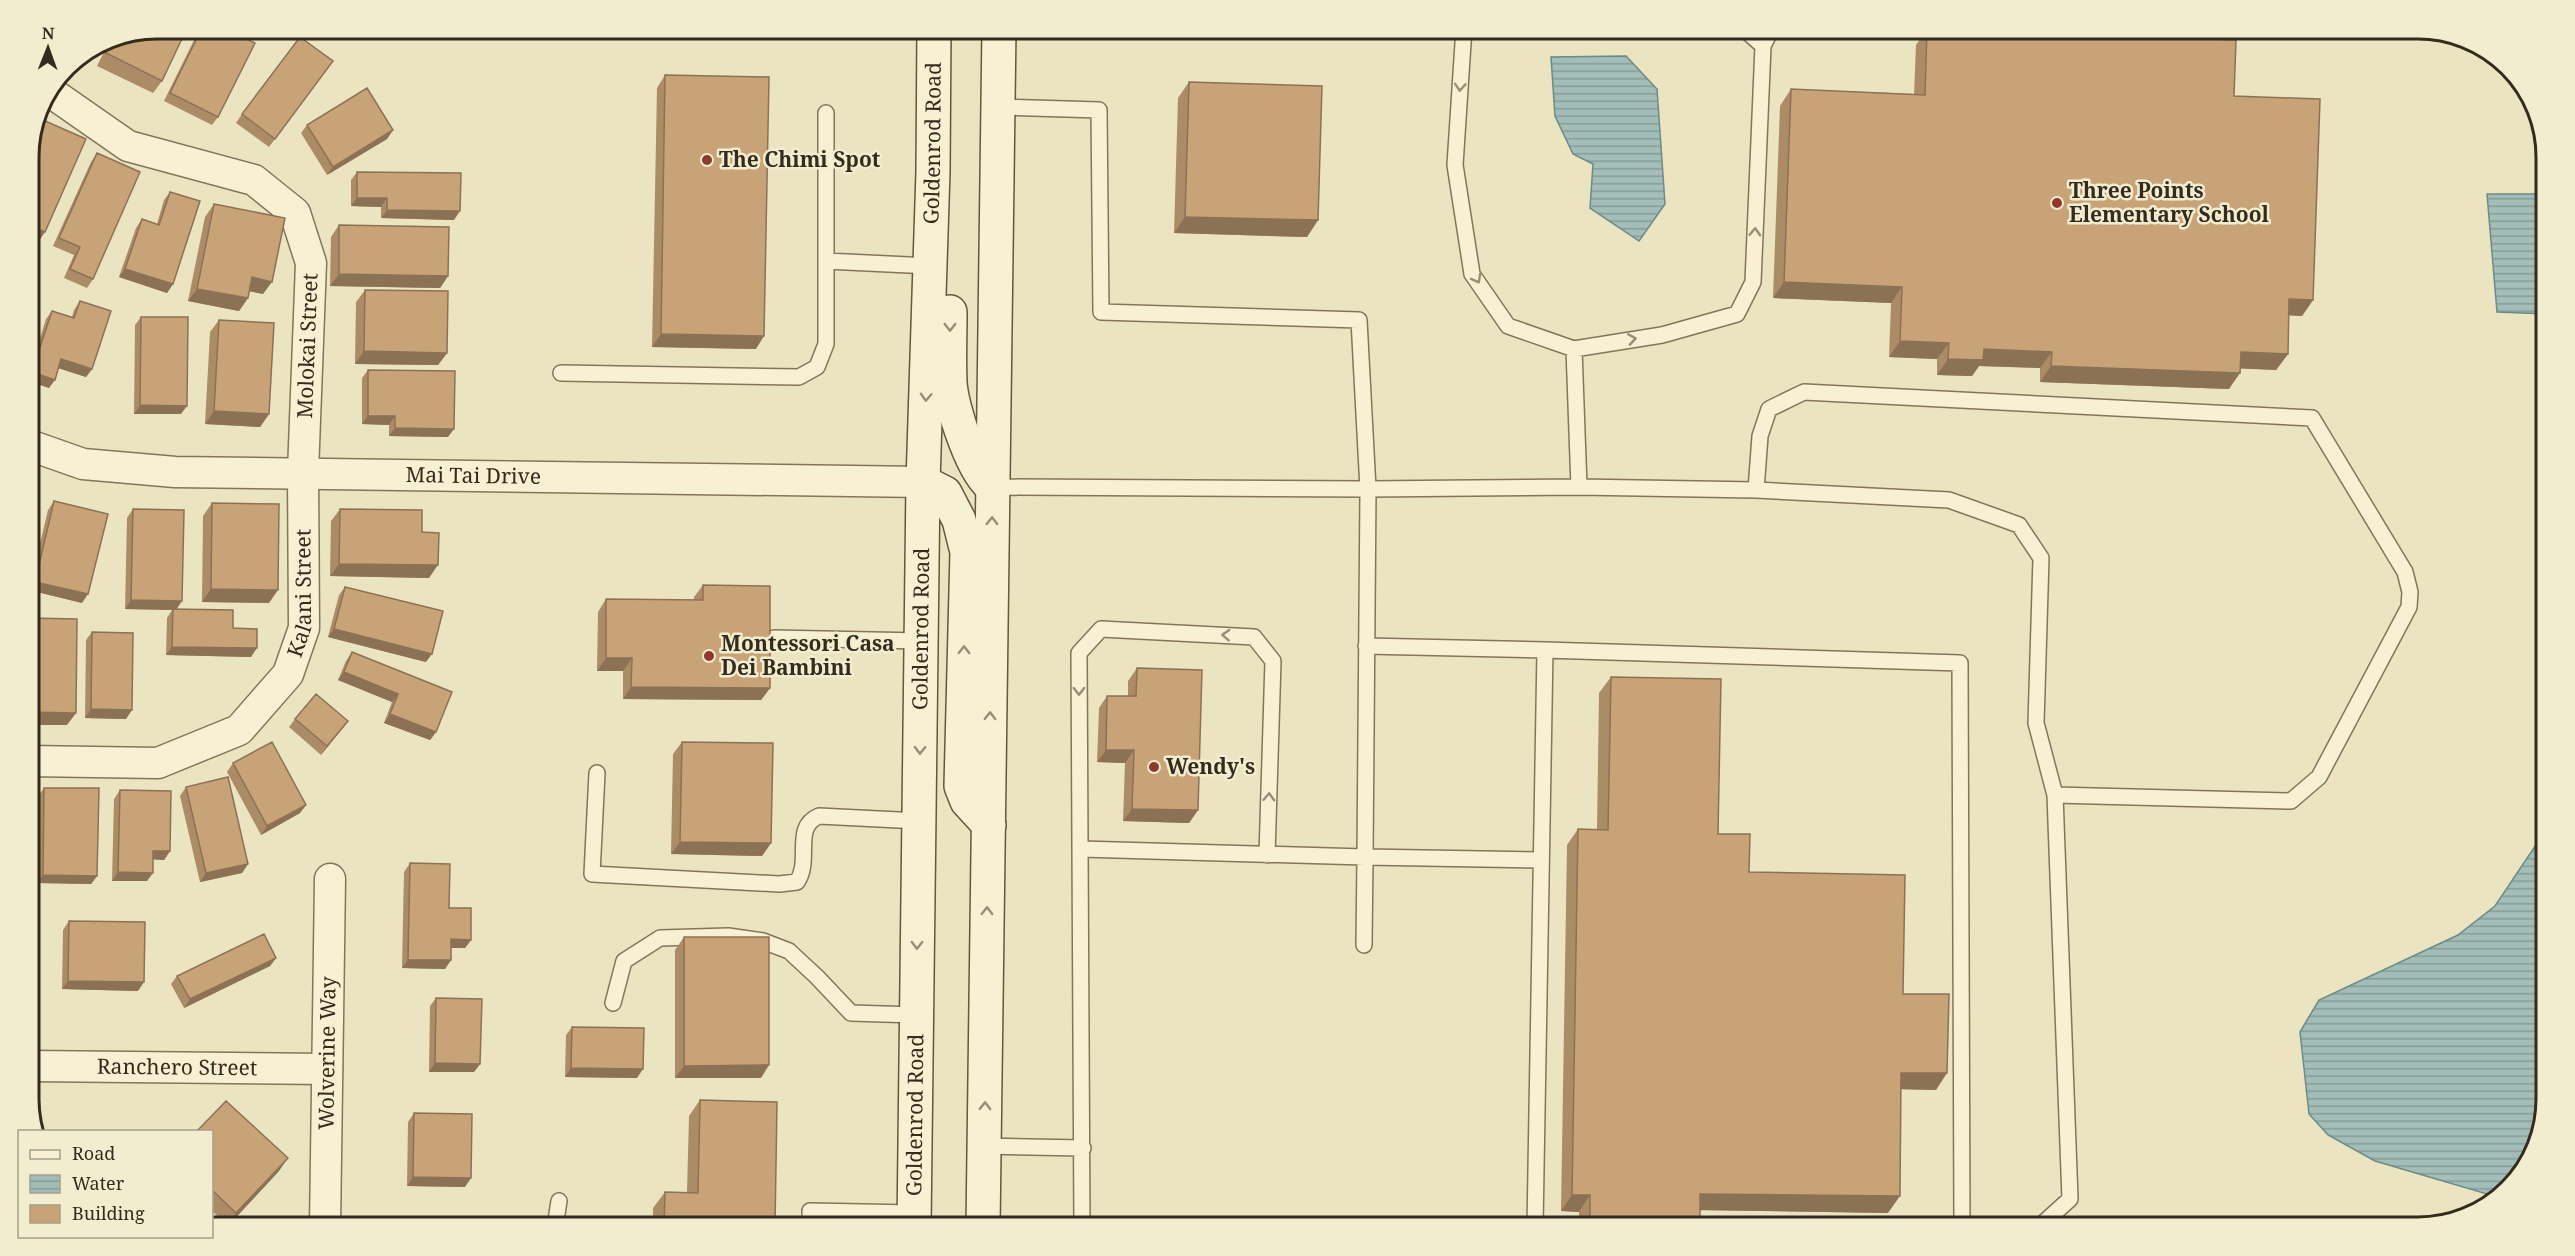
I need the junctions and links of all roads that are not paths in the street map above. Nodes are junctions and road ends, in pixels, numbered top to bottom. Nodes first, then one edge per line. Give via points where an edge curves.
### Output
1 (934, 39) edge
2 (999, 39) edge
3 (1463, 39) edge
4 (1755, 39) edge
5 (1766, 39) edge
6 (1763, 46) junction
7 (56, 96) edge
8 (998, 107) junction
9 (826, 113) dead end
10 (933, 171) junction
11 (826, 261) junction
12 (930, 266) junction
13 (1574, 349) junction
14 (561, 373) dead end
15 (39, 449) edge
16 (303, 472) junction
17 (923, 482) junction
18 (993, 487) junction
19 (1579, 487) junction
20 (1368, 489) junction
21 (1756, 490) junction
22 (774, 638) dead end
23 (921, 641) junction
24 (1366, 646) junction
25 (1545, 650) junction
26 (39, 761) edge
27 (597, 773) dead end
28 (2055, 795) junction
29 (919, 821) junction
30 (989, 825) junction
31 (1080, 843) junction
32 (1267, 855) junction
33 (1365, 857) junction
34 (1541, 860) junction
35 (330, 879) dead end
36 (1364, 945) dead end
37 (613, 1004) dead end
38 (916, 1015) junction
39 (39, 1066) edge
40 (327, 1069) junction
41 (984, 1146) junction
42 (1083, 1148) junction
43 (559, 1201) dead end
44 (325, 1217) edge
45 (557, 1217) edge
46 (810, 1217) edge
47 (879, 1217) edge
48 (914, 1217) edge
49 (983, 1217) edge
50 (1082, 1217) edge
51 (1535, 1217) edge
52 (1962, 1217) edge
53 (2050, 1217) edge

1 - 10 main road, Goldenrod Road
2 - 8 main road
3 -> 13 lane via 1455,165 1473,274 1508,326
4 - 6 lane
5 - 6 lane
13 -> 6 lane via 1662,335 1737,314 1753,282
7 - 16 street, Molokai Street via 128,146 254,180 295,213 311,263
8 - 18 main road
8 - 20 lane via 1099,110 1101,312 1359,320
9 - 11 lane
10 - 12 main road, Goldenrod Road
10 -> 18 main road via 948,183 950,200 950,385 968,449 983,481
11 - 12 lane
11 - 14 lane via 826,344 817,367 799,377
12 -> 17 main road, Goldenrod Road
13 - 19 lane
15 - 16 street, Mai Tai Drive via 82,464 175,472
16 - 17 street, Mai Tai Drive
16 - 26 street, Kalani Street via 304,628 288,674 239,730 158,763
17 - 23 main road, Goldenrod Road
30 -> 17 main road via 967,801 961,786 966,552 959,520 945,494
18 - 20 lane
30 -> 18 main road
19 - 20 lane
19 - 21 lane
20 - 24 lane
21 - 28 lane via 1949,500 2019,525 2041,558 2036,723
21 - 28 lane via 1760,436 1769,409 1804,392 2313,418 2405,572 2410,592 2409,608 2319,777 2291,801
22 - 23 lane
23 -> 29 main road, Goldenrod Road
24 - 25 lane
24 - 33 lane
25 - 34 lane
25 - 52 lane via 1960,663
27 - 29 lane via 592,874 797,882 810,820 819,816
28 - 53 lane via 2070,1199
29 -> 38 main road, Goldenrod Road
41 -> 30 main road
31 - 32 lane
32 -> 31 lane via 1273,661 1254,636 1101,629 1079,653
31 - 42 lane
32 - 33 lane
33 - 34 lane
33 - 36 lane
34 - 51 lane
35 - 40 street, Wolverine Way
37 - 38 lane via 624,961 660,939 728,936 763,941 789,951 850,1013
38 - 48 main road, Goldenrod Road
39 - 40 street, Ranchero Street
40 - 44 street, Wolverine Way
41 - 42 lane
41 - 49 main road
42 - 50 lane
43 - 45 lane
46 - 47 lane via 810,1211

